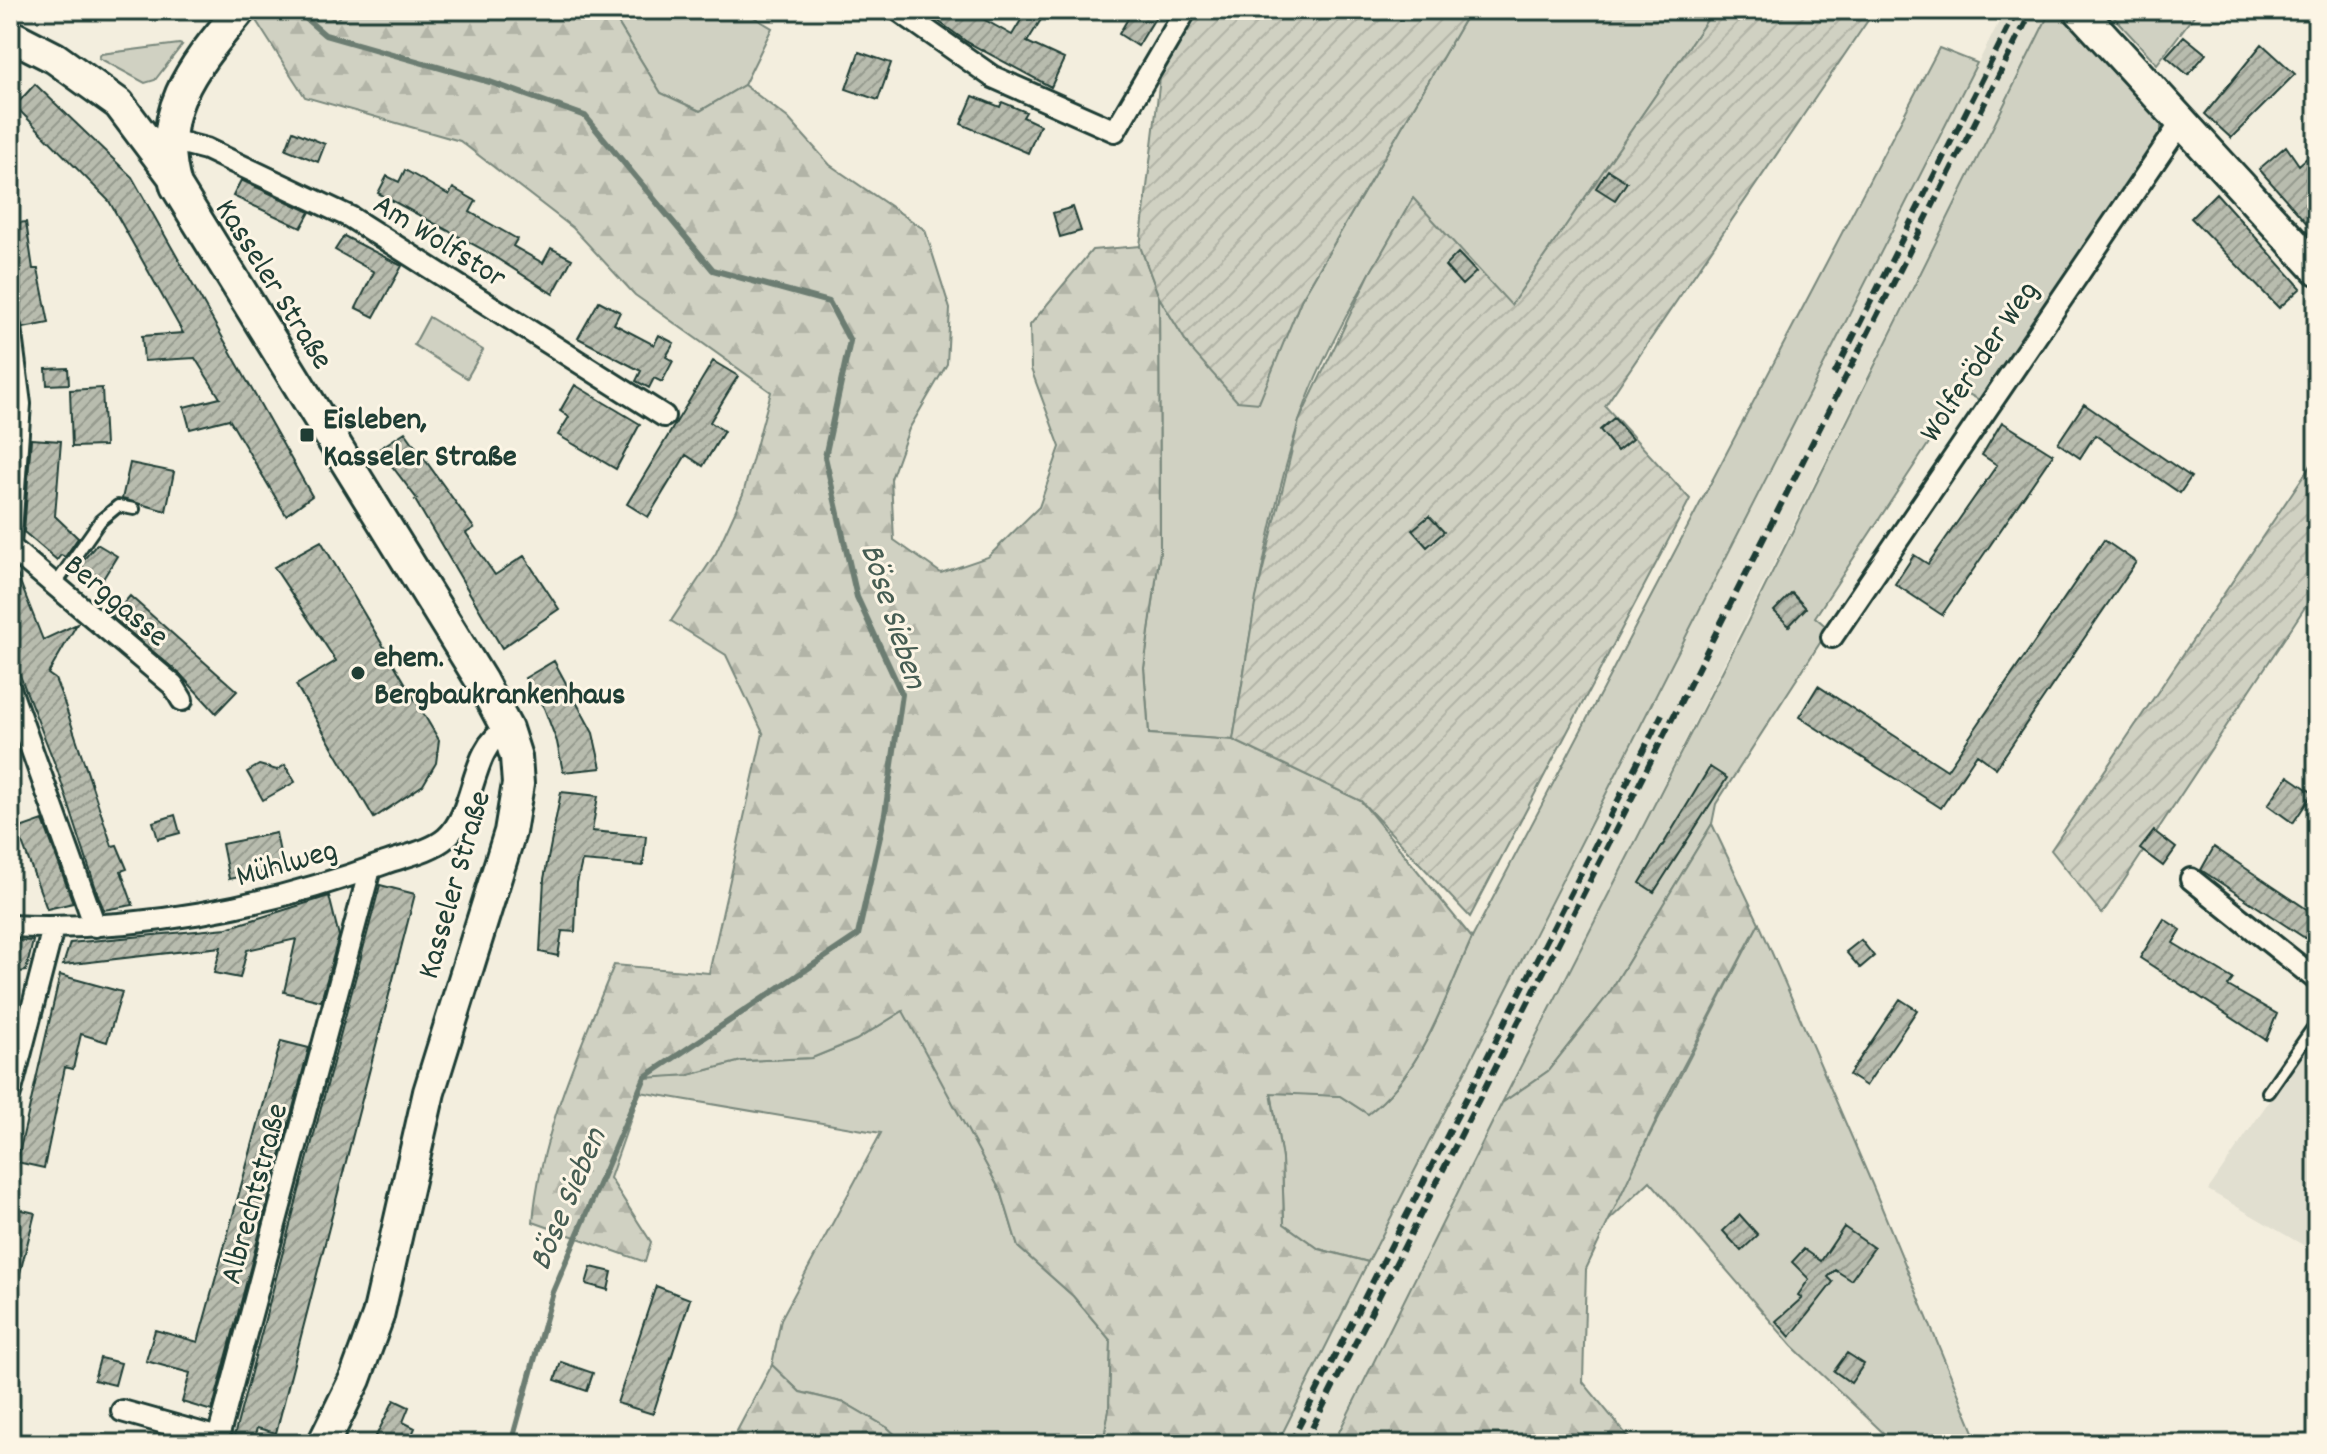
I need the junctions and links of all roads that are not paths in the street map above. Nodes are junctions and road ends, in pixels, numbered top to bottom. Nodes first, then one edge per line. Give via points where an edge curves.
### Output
1 (240, 10) edge
2 (898, 10) edge
3 (1186, 10) edge
4 (2079, 10) edge
5 (10, 35) edge
6 (119, 104) junction
7 (174, 109) junction
8 (2181, 123) junction
9 (171, 140) junction
10 (174, 177) junction
11 (2317, 269) edge
12 (10, 327) edge
13 (664, 416) dead end
14 (134, 509) dead end
15 (10, 547) edge
16 (55, 585) junction
17 (1832, 637) dead end
18 (10, 689) edge
19 (182, 700) dead end
20 (507, 729) junction
21 (370, 869) junction
22 (2191, 879) dead end
23 (10, 926) edge
24 (95, 926) junction
25 (53, 928) junction
26 (2317, 980) edge
27 (2317, 1022) edge
28 (2268, 1092) dead end
29 (10, 1094) edge
30 (122, 1411) dead end
31 (323, 1444) edge

1 - 7 main road via 185,79
2 - 3 street via 993,77 1115,131
4 - 8 main road
5 - 6 main road, Kasseler Straße via 66,65
6 - 7 main road, Kasseler Straße via 140,110
6 - 10 main road, Kasseler Straße
7 - 9 main road, Kasseler Straße
8 - 11 main road
8 - 17 street, Wolferöder Weg
9 - 10 main road, Kasseler Straße
9 - 13 street, Am Wolfstor via 206,149 350,217
10 - 20 main road, Kasseler Straße via 180,196
12 - 15 street, Berggasse via 20,404
14 - 16 lane via 118,506 100,521
15 - 16 street, Berggasse
16 - 19 street, Berggasse via 173,685
18 - 24 street
20 - 21 street, Mühlweg via 492,740 449,835
20 - 31 main road, Kasseler Straße via 518,777 505,854 429,1092 374,1331
21 - 24 street, Mühlweg via 200,915
21 - 30 street, Albrechtstraße via 218,1438
22 - 26 street
23 - 25 street, Mühlweg
24 - 25 street, Mühlweg
25 - 29 street
27 - 28 lane

